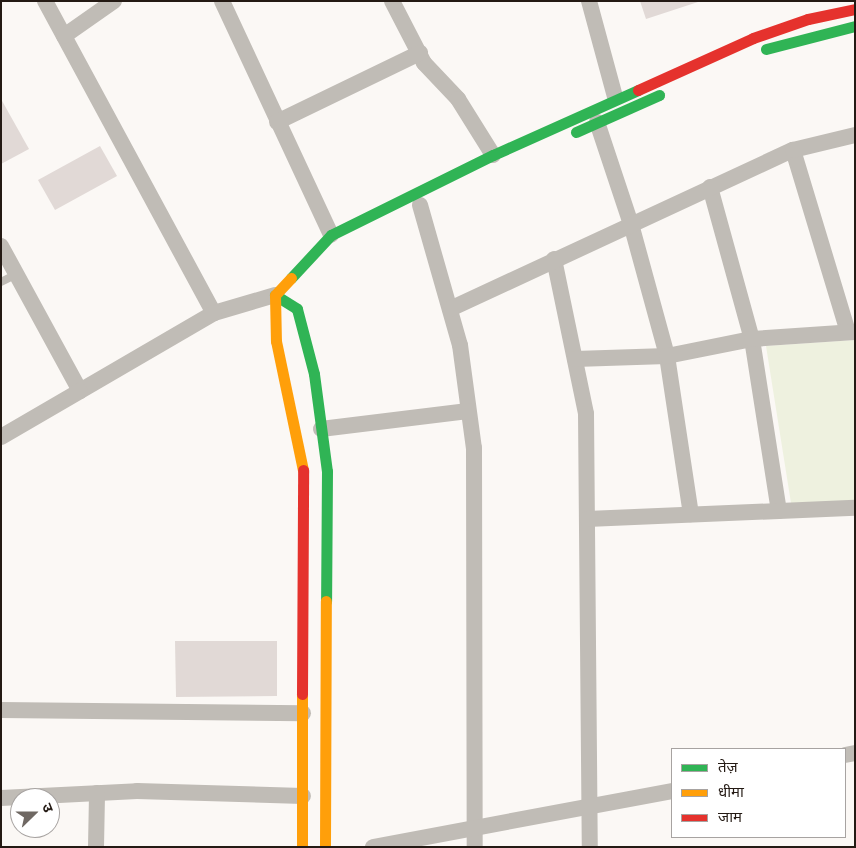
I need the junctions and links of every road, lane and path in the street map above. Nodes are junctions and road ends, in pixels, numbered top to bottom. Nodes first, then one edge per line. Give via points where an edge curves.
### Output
1 (45, 1) edge
2 (114, 1) edge
3 (222, 1) edge
4 (392, 1) edge
5 (589, 1) edge
6 (855, 9) edge
7 (855, 26) edge
8 (64, 36) junction
9 (756, 52) dead end
10 (420, 53) junction
11 (670, 90) dead end
12 (615, 97) junction
13 (278, 122) junction
14 (597, 122) junction
15 (855, 135) edge
16 (562, 139) dead end
17 (793, 150) junction
18 (493, 155) junction
19 (710, 188) junction
20 (438, 197) dead end
21 (420, 205) junction
22 (631, 224) junction
23 (325, 240) junction
24 (1, 246) edge
25 (554, 259) junction
26 (16, 274) junction
27 (1, 282) edge
28 (274, 295) junction
29 (450, 309) junction
30 (214, 313) junction
31 (851, 332) edge
32 (752, 339) junction
33 (667, 356) junction
34 (575, 359) junction
35 (80, 391) junction
36 (468, 411) junction
37 (321, 430) junction
38 (1, 437) edge
39 (855, 508) edge
40 (779, 511) junction
41 (691, 514) junction
42 (587, 519) junction
43 (1, 710) edge
44 (303, 712) junction
45 (671, 791) edge
46 (97, 793) junction
47 (302, 796) junction
48 (1, 798) edge
49 (591, 807) junction
50 (474, 828) junction
51 (96, 847) edge
52 (302, 847) edge
53 (325, 847) edge
54 (373, 847) edge
55 (475, 847) edge
56 (590, 847) edge

1 - 8 street
2 - 8 street
3 - 13 street
4 - 10 street
5 - 12 street
6 - 12 street via 808,19 753,38
7 - 9 street
8 - 30 street
10 - 13 street
10 - 18 street via 424,63 458,99
11 - 14 street
12 - 18 street
13 - 23 street
14 - 16 street
14 - 22 street
15 - 17 street
17 - 19 street
17 - 31 street
18 - 23 street
19 - 22 street
19 - 32 street
20 - 21 street
21 - 23 street via 348,239
21 - 29 street
22 - 25 street
22 - 33 street
23 - 28 street
24 - 26 street
25 - 29 street
25 - 34 street
26 - 27 lane
26 - 35 street
28 - 30 street
28 - 37 street via 296,309 314,374
28 - 44 street via 276,340 303,471
29 - 36 street via 460,345
30 - 35 street
31 - 32 street
32 - 33 street
32 - 40 street
33 - 34 street
33 - 41 street
34 - 42 street via 586,414
35 - 38 street
36 - 37 street
36 - 50 street via 474,448
37 - 53 street via 327,471
39 - 40 street
40 - 41 street
41 - 42 street
42 - 49 street
43 - 44 street
44 - 47 street
45 - 49 street
46 - 47 street
46 - 48 street
46 - 51 street
47 - 52 street
49 - 50 street
49 - 56 street
50 - 54 street
50 - 55 street

